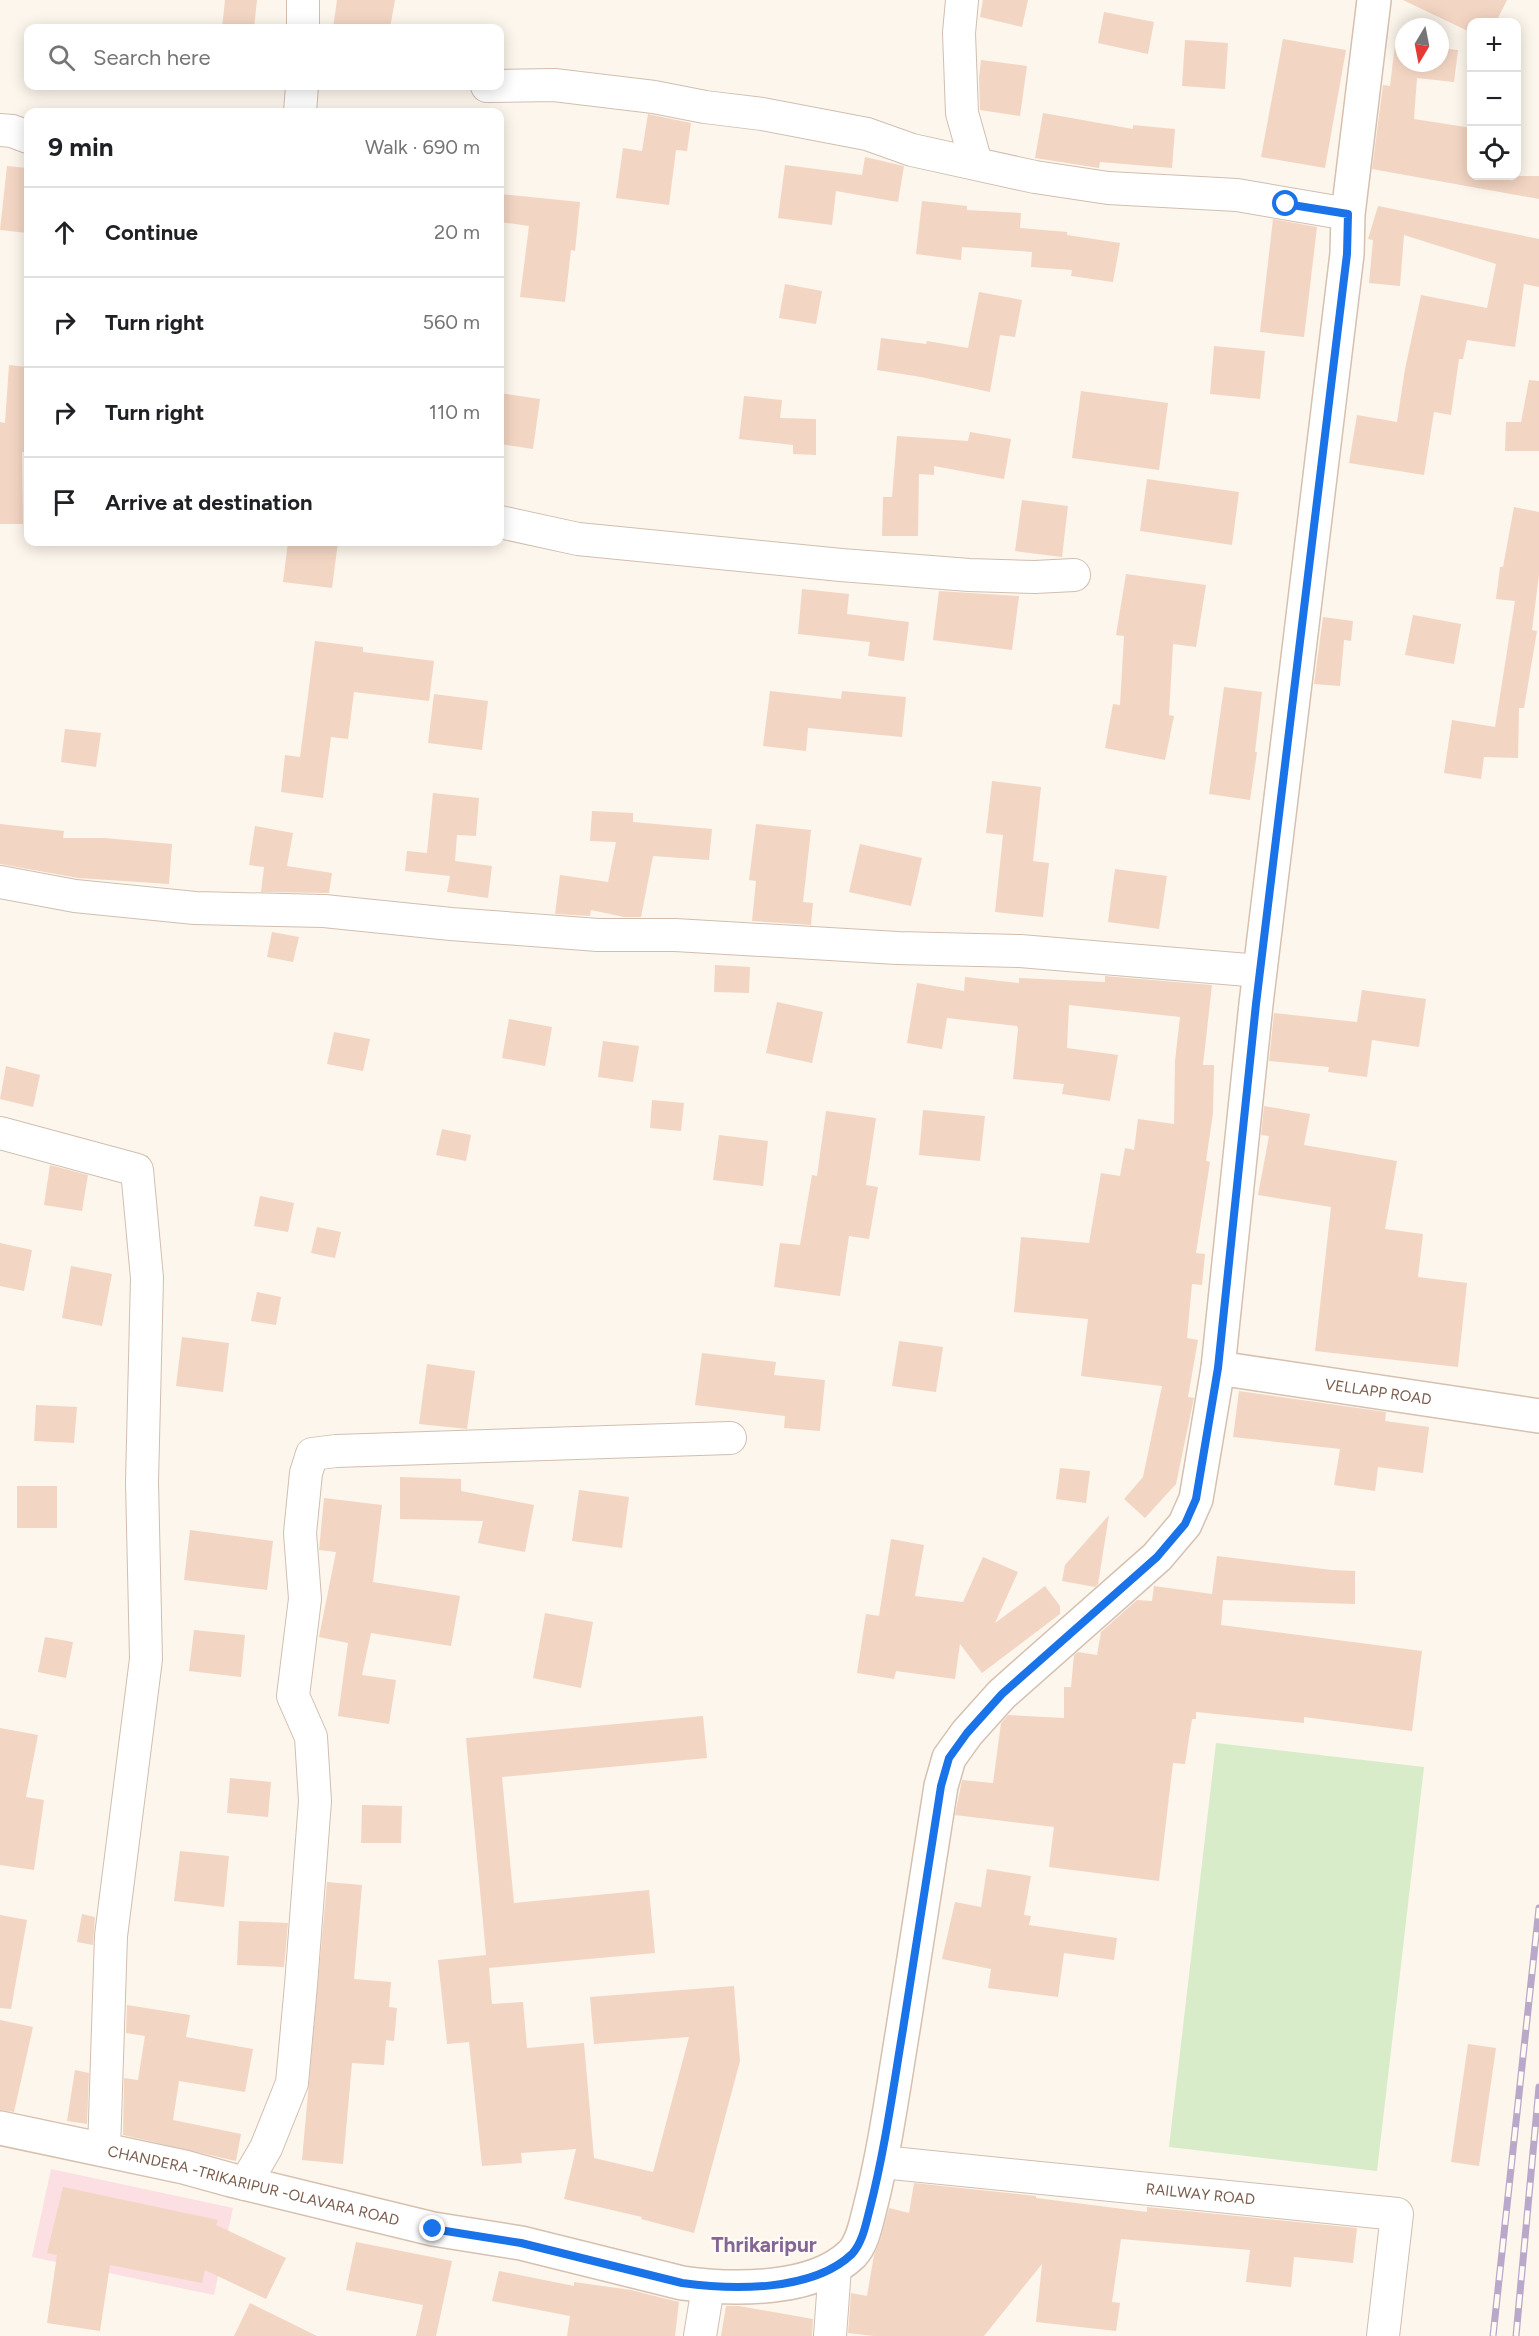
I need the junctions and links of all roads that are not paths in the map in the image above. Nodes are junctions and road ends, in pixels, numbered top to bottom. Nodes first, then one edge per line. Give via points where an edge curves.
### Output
1 (303, 0) edge
2 (962, 0) edge
3 (1374, 0) edge
4 (303, 24) edge
5 (504, 86) edge
6 (302, 90) edge
7 (300, 108) edge
8 (0, 130) edge
9 (24, 136) edge
10 (976, 163) junction
11 (1348, 214) junction
12 (504, 523) edge
13 (1074, 575) dead end
14 (0, 882) edge
15 (1260, 971) junction
16 (0, 1133) edge
17 (1218, 1368) junction
18 (1539, 1416) edge
19 (730, 1438) dead end
20 (0, 2128) edge
21 (104, 2150) junction
22 (882, 2162) junction
23 (244, 2184) junction
24 (835, 2267) junction
25 (708, 2287) junction
26 (700, 2336) edge
27 (830, 2336) edge
28 (1383, 2336) edge

1 - 4 street
2 - 10 street via 962,113
3 - 11 main road, CHANDERA -TRIKARIPUR -OLAVARA ROAD
5 - 10 street via 554,85 762,114 867,134 912,150
6 - 7 street
8 - 9 street
10 - 11 street via 1108,188 1237,195
11 - 15 main road, CHANDERA -TRIKARIPUR -OLAVARA ROAD via 1347,254
12 - 13 street via 578,538 841,565 1035,578
14 - 15 street via 75,896 195,908 324,911 598,935 1020,951
15 - 17 main road, CHANDERA -TRIKARIPUR -OLAVARA ROAD
16 - 21 street via 137,1170 147,1278 142,1482 147,1659 111,1936
17 - 18 main road, VELLAPP ROAD
17 - 22 main road, CHANDERA -TRIKARIPUR -OLAVARA ROAD via 1196,1499 1185,1524 1157,1557 1002,1694 949,1758 941,1786
19 - 23 street via 336,1450 312,1454 306,1473 300,1533 305,1599 293,1696 311,1737 315,1801 292,2084 266,2148
20 - 21 main road, CHANDERA -TRIKARIPUR -OLAVARA ROAD
21 - 23 main road, CHANDERA -TRIKARIPUR -OLAVARA ROAD
22 - 24 main road, CHANDERA -TRIKARIPUR -OLAVARA ROAD via 862,2236 853,2252
22 - 28 street, RAILWAY ROAD via 1397,2214
23 - 25 main road, CHANDERA -TRIKARIPUR -OLAVARA ROAD
24 - 25 main road, CHANDERA -TRIKARIPUR -OLAVARA ROAD via 801,2280 766,2286
24 - 27 street
25 - 26 street

